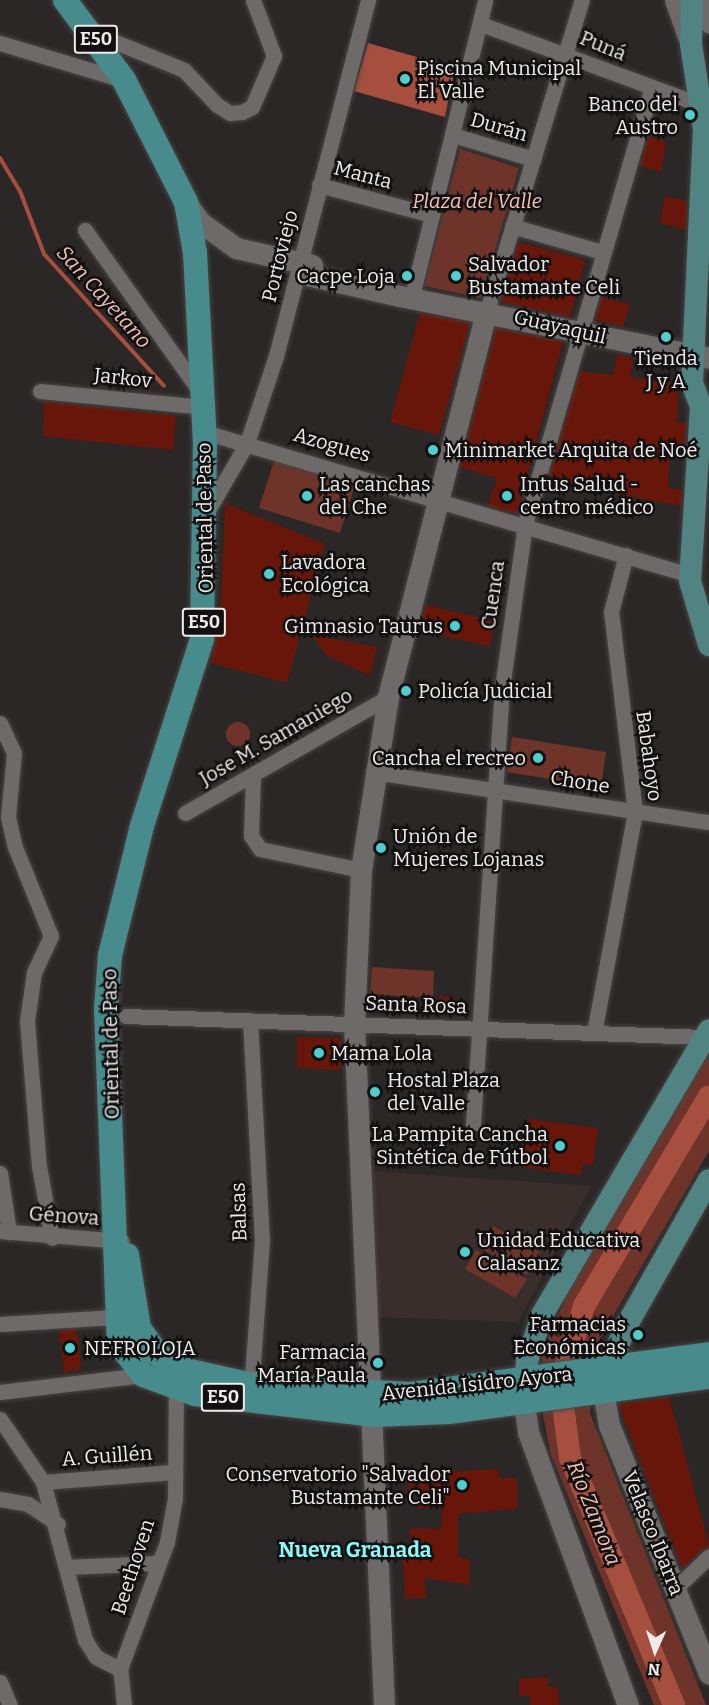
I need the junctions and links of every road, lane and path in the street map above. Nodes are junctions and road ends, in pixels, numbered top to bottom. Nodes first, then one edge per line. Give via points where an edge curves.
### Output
1 (65, 0) edge
2 (253, 0) edge
3 (368, 0) edge
4 (485, 0) edge
5 (582, 0) edge
6 (675, 0) edge
7 (692, 0) edge
8 (704, 0) edge
9 (709, 22) edge
10 (481, 24) junction
11 (91, 32) junction
12 (0, 43) edge
13 (691, 44) junction
14 (566, 53) junction
15 (124, 80) junction
16 (652, 88) junction
17 (705, 107) edge
18 (453, 135) junction
19 (532, 159) junction
20 (319, 185) junction
21 (186, 202) junction
22 (432, 215) junction
23 (513, 226) junction
24 (85, 230) dead end
25 (602, 252) junction
26 (300, 266) junction
27 (412, 296) junction
28 (487, 310) junction
29 (579, 332) junction
30 (701, 357) edge
31 (40, 391) dead end
32 (202, 400) junction
33 (705, 401) edge
34 (204, 432) junction
35 (247, 443) junction
36 (441, 497) junction
37 (207, 512) junction
38 (525, 524) junction
39 (626, 555) junction
40 (690, 575) junction
41 (709, 645) edge
42 (388, 697) junction
43 (0, 723) edge
44 (373, 772) junction
45 (253, 776) junction
46 (498, 791) junction
47 (635, 812) junction
48 (185, 813) dead end
49 (709, 822) edge
50 (361, 870) junction
51 (126, 1016) dead end
52 (250, 1020) junction
53 (354, 1024) junction
54 (477, 1029) junction
55 (594, 1033) junction
56 (707, 1034) edge
57 (473, 1124) dead end
58 (0, 1173) edge
59 (709, 1180) edge
60 (4, 1232) edge
61 (52, 1238) junction
62 (120, 1241) junction
63 (115, 1317) junction
64 (0, 1324) edge
65 (709, 1354) edge
66 (143, 1375) junction
67 (709, 1377) edge
68 (176, 1378) junction
69 (599, 1381) junction
70 (0, 1392) edge
71 (528, 1392) junction
72 (251, 1393) junction
73 (373, 1405) junction
74 (0, 1419) edge
75 (174, 1472) junction
76 (44, 1482) junction
77 (0, 1499) edge
78 (58, 1524) junction
79 (709, 1556) edge
80 (158, 1563) junction
81 (66, 1567) junction
82 (675, 1589) junction
83 (120, 1669) junction
84 (709, 1674) edge
85 (0, 1682) edge
86 (10, 1705) edge
87 (124, 1705) edge
88 (384, 1705) edge
89 (628, 1705) edge

1 - 11 highway, Oriental de Paso / E50
2 - 11 street via 274,56 252,107 242,112 230,113 217,105 184,70
3 - 20 street, Portoviejo
4 - 10 street
5 - 14 street
6 - 13 main road
7 - 13 main road
8 - 9 main road
10 - 14 street, Puná
10 - 18 street
11 - 15 highway, Oriental de Paso / E50
12 - 15 street
13 - 17 main road
14 - 16 street, Puná
14 - 19 street
15 - 21 highway, Oriental de Paso / E50
16 - 17 street, Puná
16 - 25 street, Cuenca
17 - 30 main road
18 - 19 street, Durán
18 - 22 street
19 - 23 street
20 - 22 street, Manta
20 - 26 street, Portoviejo
21 - 26 main road, Guayaquil via 200,222 236,248
21 - 32 highway, Oriental de Paso / E50 via 195,253
22 - 27 street
23 - 25 street
23 - 28 street
24 - 32 street
25 - 29 street, Cuenca
26 - 27 main road, Guayaquil via 403,288
26 - 35 street, Portoviejo
27 - 28 main road, Guayaquil
28 - 29 main road, Guayaquil
28 - 36 main road
29 - 30 main road, Guayaquil
29 - 38 street, Cuenca
30 - 33 main road via 692,383
31 - 32 street, Jarkov
32 - 34 highway, Oriental de Paso / E50
33 - 40 main road
34 - 35 street, Azogues
34 - 37 highway, Oriental de Paso / E50
35 - 36 street, Azogues
35 - 37 street, Portoviejo
36 - 38 street, Azogues
36 - 42 main road
37 - 62 highway, Oriental de Paso / E50 via 202,639 142,826 110,955 106,1009
38 - 39 street, Azogues
38 - 46 street, Cuenca via 502,688
39 - 40 street, Azogues
39 - 47 street, Babahoyo via 611,612
40 - 41 main road
42 - 44 main road
42 - 45 street, Jose M. Samaniego
43 - 61 street via 14,753 8,817 15,847 51,936 34,972 27,1021 39,1166
44 - 46 street, Chone
44 - 50 main road
45 - 48 street, Jose M. Samaniego
45 - 50 street via 251,836 260,849
46 - 47 street, Chone
46 - 54 street, Cuenca
47 - 49 street, Chone
47 - 55 street, Babahoyo
50 - 53 main road
51 - 52 street, Santa Rosa
52 - 53 street, Santa Rosa
52 - 72 street, Balsas via 262,1240
53 - 54 street, Santa Rosa
53 - 73 main road
54 - 55 street, Santa Rosa
54 - 57 street, Cuenca
55 - 56 street, Santa Rosa
56 - 71 main road via 542,1315
58 - 60 street
59 - 69 main road
60 - 61 street, Génova
61 - 62 street, Génova
62 - 63 highway, E50
62 - 68 highway, E50 via 142,1337
63 - 64 street
63 - 66 highway, E50 via 119,1344
65 - 69 highway, Avenida Isidro Ayora / E50
66 - 68 highway, Avenida Isidro Ayora / E50
66 - 70 street
67 - 69 highway, Avenida Isidro Ayora / E50
68 - 72 highway, Avenida Isidro Ayora / E50
68 - 75 street, Beethoven
69 - 71 highway, Avenida Isidro Ayora / E50
69 - 82 main road, Velasco Ibarra via 609,1425
71 - 73 highway, Avenida Isidro Ayora / E50
71 - 89 main road via 528,1432
72 - 73 highway, Avenida Isidro Ayora / E50
73 - 88 main road
74 - 76 street
75 - 76 street, A. Guillén
75 - 80 street, Beethoven via 175,1498
76 - 78 street
77 - 78 street via 28,1504
78 - 81 street
79 - 82 street
80 - 81 street
80 - 83 street, Beethoven
81 - 83 street via 85,1640 96,1657
82 - 84 main road, Velasco Ibarra
83 - 87 street, Beethoven
85 - 86 street

